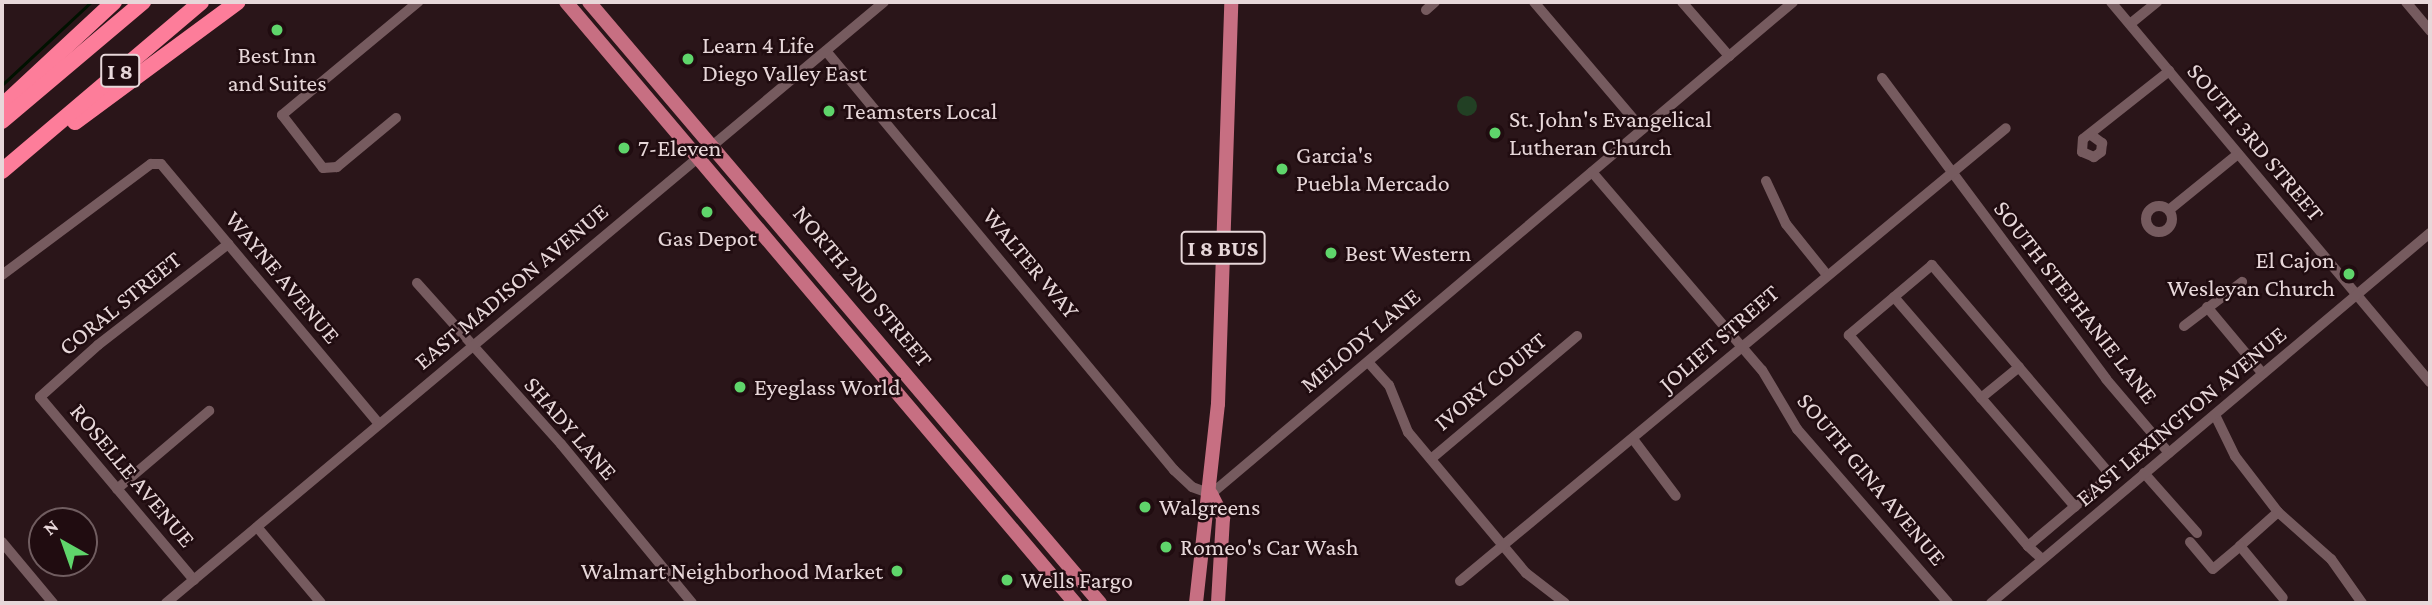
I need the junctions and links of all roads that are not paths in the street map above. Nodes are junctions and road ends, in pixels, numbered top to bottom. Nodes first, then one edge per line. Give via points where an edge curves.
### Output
1 (114, 2) edge
2 (143, 2) edge
3 (201, 2) edge
4 (238, 2) edge
5 (418, 2) edge
6 (566, 2) edge
7 (589, 2) edge
8 (884, 2) edge
9 (1231, 2) edge
10 (1435, 2) edge
11 (1534, 2) edge
12 (1682, 2) edge
13 (1793, 2) edge
14 (2111, 2) edge
15 (2157, 2) edge
16 (2406, 2) edge
17 (1426, 10) dead end
18 (2130, 24) junction
19 (2430, 31) edge
20 (826, 51) junction
21 (1729, 56) junction
22 (2169, 71) junction
23 (1882, 78) dead end
24 (2, 106) edge
25 (396, 118) dead end
26 (2, 121) edge
27 (2006, 128) dead end
28 (1642, 129) junction
29 (2091, 135) dead end
30 (38, 140) junction
31 (713, 145) junction
32 (2237, 153) junction
33 (698, 157) junction
34 (2, 171) edge
35 (1592, 172) junction
36 (1956, 172) junction
37 (1766, 181) dead end
38 (2169, 210) dead end
39 (2430, 233) edge
40 (228, 244) junction
41 (2, 275) edge
42 (1827, 275) junction
43 (417, 282) dead end
44 (2242, 282) dead end
45 (805, 283) junction
46 (2357, 295) junction
47 (842, 296) junction
48 (1894, 297) junction
49 (2207, 307) junction
50 (2184, 326) dead end
51 (1577, 336) dead end
52 (472, 348) junction
53 (1740, 348) junction
54 (1368, 362) junction
55 (2019, 367) junction
56 (2263, 373) junction
57 (2429, 378) edge
58 (40, 397) joint
59 (1981, 398) junction
60 (914, 409) junction
61 (209, 411) dead end
62 (940, 411) junction
63 (2215, 415) junction
64 (379, 424) junction
65 (1633, 439) junction
66 (2169, 453) junction
67 (1431, 458) junction
68 (962, 467) junction
69 (2144, 473) junction
70 (997, 482) junction
71 (117, 489) junction
72 (1211, 494) junction
73 (984, 496) junction
74 (1676, 496) dead end
75 (2075, 507) junction
76 (1021, 510) junction
77 (2278, 512) junction
78 (257, 527) junction
79 (2, 542) edge
80 (1503, 546) junction
81 (2240, 546) junction
82 (2028, 547) junction
83 (2042, 559) junction
84 (194, 580) junction
85 (1460, 581) dead end
86 (2282, 602) edge
87 (53, 603) edge
88 (166, 603) edge
89 (321, 603) edge
90 (692, 603) edge
91 (1075, 603) edge
92 (1100, 603) edge
93 (1196, 603) edge
94 (1217, 603) edge
95 (1565, 603) edge
96 (1948, 603) edge
97 (1990, 603) edge
98 (2362, 603) edge

1 - 24 highway
2 - 26 highway, I 8
3 - 30 highway, I 8
4 - 30 highway via 70,125
5 - 25 street via 282,115 323,168 337,167
6 - 33 main road, NORTH 2ND STREET
7 - 31 main road, NORTH 2ND STREET
8 - 20 street, EAST MADISON AVENUE
9 - 72 main road, I 8 BUS
10 - 17 street
11 - 28 street
12 - 21 street
13 - 21 street, MELODY LANE
14 - 18 street, SOUTH 3RD STREET
15 - 18 street
16 - 19 street
18 - 22 street, SOUTH 3RD STREET
20 - 31 street, EAST MADISON AVENUE
20 - 72 street, WALTER WAY via 1174,470 1192,487
21 - 28 street, MELODY LANE
22 - 29 street
22 - 32 street, SOUTH 3RD STREET
23 - 36 street, SOUTH STEPHANIE LANE
27 - 36 street, JOLIET STREET
28 - 35 street, MELODY LANE
30 - 34 highway, I 8
31 - 33 street, EAST MADISON AVENUE
31 - 47 main road, NORTH 2ND STREET
32 - 38 street
32 - 46 street, SOUTH 3RD STREET
33 - 45 main road, NORTH 2ND STREET
33 - 52 street, EAST MADISON AVENUE
35 - 53 street, SOUTH GINA AVENUE
35 - 54 street, MELODY LANE
36 - 42 street, JOLIET STREET
36 - 66 street, SOUTH STEPHANIE LANE via 1979,210 2097,368
37 - 42 street via 1786,224
39 - 46 street, EAST LEXINGTON AVENUE
40 - 41 street, WAYNE AVENUE via 161,164 151,164
40 - 58 street, CORAL STREET via 98,345
40 - 64 street, WAYNE AVENUE
42 - 53 street, JOLIET STREET
43 - 52 street, SHADY LANE
44 - 49 street
45 - 47 main road via 828,287
45 - 60 main road, NORTH 2ND STREET
46 - 56 street, EAST LEXINGTON AVENUE
46 - 57 street, SOUTH 3RD STREET
47 - 62 main road, NORTH 2ND STREET
48 - 55 street via 1932,265
48 - 59 street
48 - 82 street via 1849,335
49 - 50 street
49 - 56 street
51 - 67 street, IVORY COURT
52 - 64 street, EAST MADISON AVENUE
52 - 90 street, SHADY LANE via 561,444
53 - 65 street, JOLIET STREET
53 - 96 street, SOUTH GINA AVENUE via 1762,370 1797,429
54 - 67 street via 1389,385 1408,432
54 - 72 street, MELODY LANE
55 - 59 street
55 - 75 street via 2108,472 2106,480
56 - 63 street, EAST LEXINGTON AVENUE
58 - 71 street, ROSELLE AVENUE
59 - 75 street
60 - 62 main road via 928,415
60 - 68 main road, NORTH 2ND STREET
61 - 71 street
62 - 70 main road, NORTH 2ND STREET
63 - 66 street, EAST LEXINGTON AVENUE
63 - 77 street via 2235,456
64 - 78 street, EAST MADISON AVENUE
65 - 74 street
65 - 80 street, JOLIET STREET
66 - 69 street, EAST LEXINGTON AVENUE
67 - 80 street
68 - 70 main road via 980,480
68 - 73 main road, NORTH 2ND STREET
69 - 81 street via 2213,569
69 - 83 street, EAST LEXINGTON AVENUE
70 - 76 main road, NORTH 2ND STREET
71 - 84 street, ROSELLE AVENUE
72 - 93 main road, I 8 BUS
72 - 94 main road, I 8 BUS via 1223,518
73 - 76 main road
73 - 91 main road, NORTH 2ND STREET
75 - 82 street
76 - 92 main road, NORTH 2ND STREET
77 - 81 street
77 - 98 street via 2331,559
78 - 84 street, EAST MADISON AVENUE
78 - 89 street
79 - 87 street
80 - 85 street, JOLIET STREET
80 - 95 street via 1526,573
81 - 86 street
82 - 83 street
83 - 97 street, EAST LEXINGTON AVENUE
84 - 88 street, EAST MADISON AVENUE

